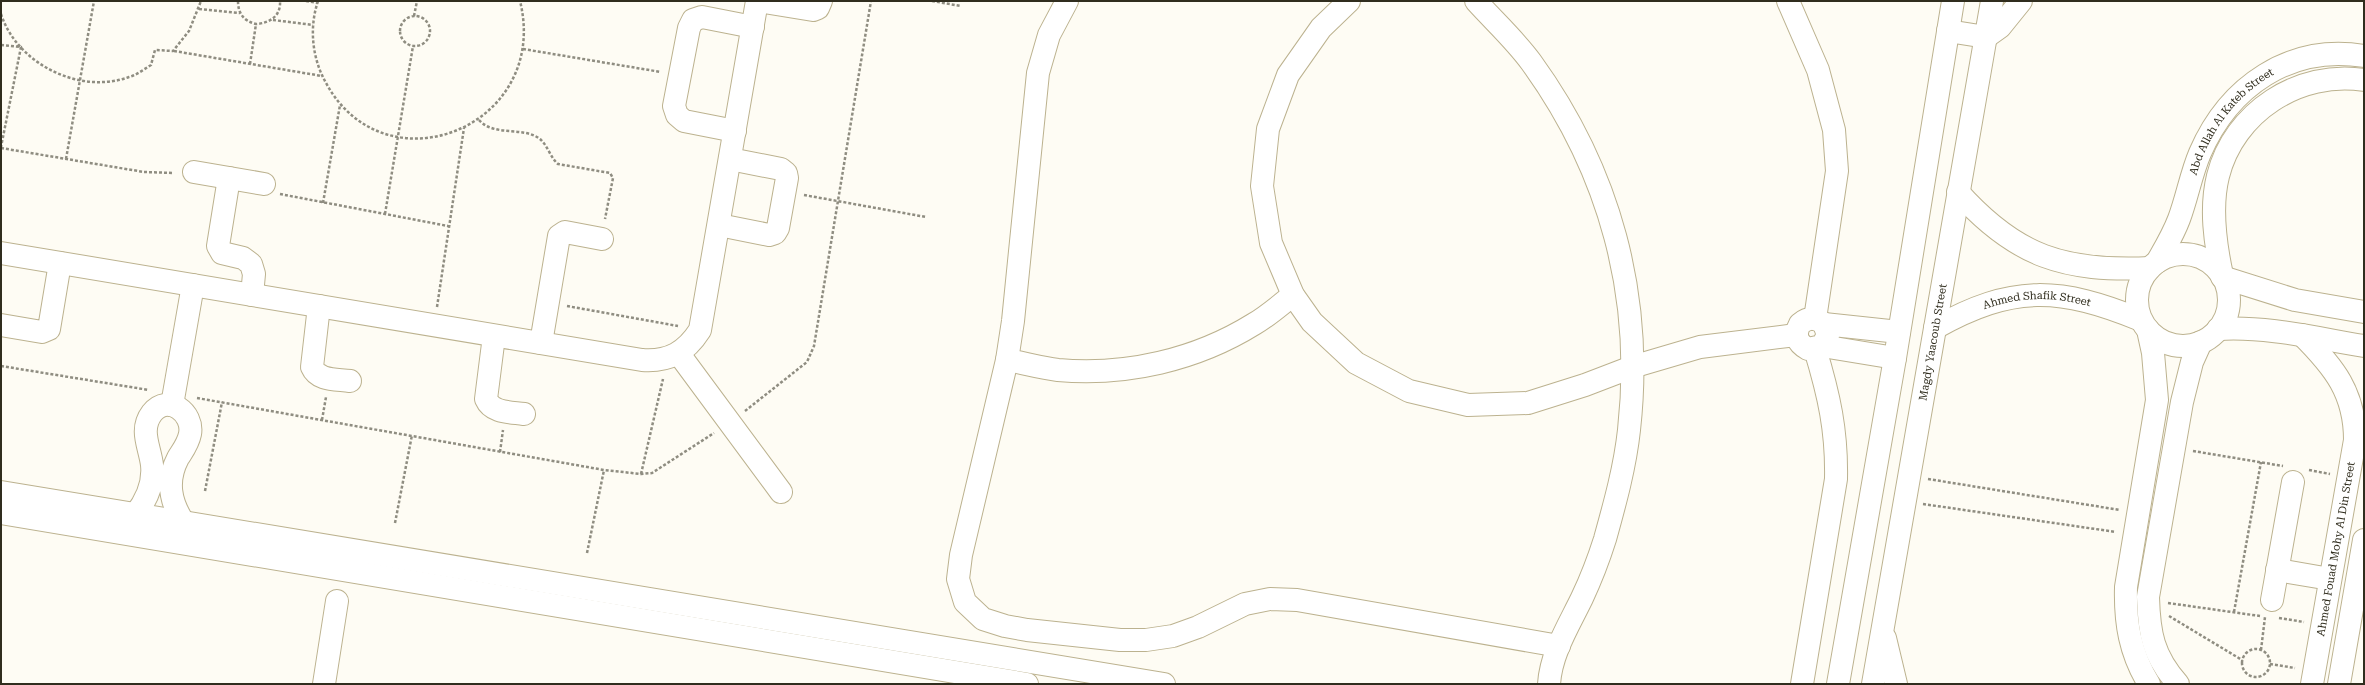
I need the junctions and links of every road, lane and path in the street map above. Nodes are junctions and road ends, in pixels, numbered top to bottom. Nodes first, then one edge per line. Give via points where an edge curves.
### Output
1 (94, 1) edge
2 (201, 1) edge
3 (238, 1) edge
4 (280, 1) edge
5 (306, 1) edge
6 (417, 1) edge
7 (520, 1) edge
8 (758, 1) edge
9 (821, 1) edge
10 (871, 1) edge
11 (932, 1) edge
12 (1067, 1) edge
13 (1349, 1) edge
14 (1476, 1) edge
15 (1788, 1) edge
16 (1953, 1) edge
17 (1992, 1) edge
18 (2021, 1) edge
19 (318, 2) edge
20 (961, 6) dead end
21 (199, 9) junction
22 (240, 13) junction
23 (1, 14) edge
24 (414, 16) junction
25 (272, 20) junction
26 (256, 24) junction
27 (313, 25) junction
28 (753, 27) junction
29 (1948, 31) junction
30 (1986, 37) junction
31 (1, 45) edge
32 (413, 46) junction
33 (21, 47) junction
34 (523, 49) junction
35 (173, 51) junction
36 (2364, 56) edge
37 (250, 64) junction
38 (680, 75) junction
39 (322, 76) junction
40 (80, 80) junction
41 (2364, 80) edge
42 (341, 104) junction
43 (479, 120) junction
44 (464, 128) junction
45 (735, 131) junction
46 (398, 136) junction
47 (1, 148) edge
48 (66, 159) junction
49 (730, 159) junction
50 (194, 172) joint
51 (229, 178) junction
52 (264, 184) joint
53 (785, 191) junction
54 (1958, 192) junction
55 (2186, 197) junction
56 (838, 201) junction
57 (2214, 201) junction
58 (322, 203) junction
59 (385, 214) junction
60 (926, 217) dead end
61 (718, 225) junction
62 (448, 226) junction
63 (602, 239) joint
64 (1, 253) edge
65 (60, 263) junction
66 (2153, 265) junction
67 (2222, 276) junction
68 (193, 285) junction
69 (252, 295) junction
70 (1293, 295) junction
71 (547, 302) junction
72 (319, 306) junction
73 (2364, 312) edge
74 (1820, 321) junction
75 (1, 325) edge
76 (2145, 325) junction
77 (434, 326) junction
78 (1935, 328) junction
79 (700, 330) junction
80 (1899, 332) junction
81 (1796, 335) junction
82 (494, 336) junction
83 (2209, 336) junction
84 (2302, 336) junction
85 (540, 343) junction
86 (2364, 346) edge
87 (1818, 348) junction
88 (673, 356) junction
89 (1895, 358) junction
90 (1007, 360) junction
91 (1, 366) edge
92 (1632, 367) junction
93 (350, 381) dead end
94 (2156, 383) junction
95 (2185, 387) junction
96 (173, 399) junction
97 (222, 402) junction
98 (2358, 405) edge
99 (524, 414) dead end
100 (730, 423) junction
101 (412, 435) junction
102 (2174, 447) junction
103 (2262, 462) junction
104 (163, 468) junction
105 (604, 470) junction
106 (2296, 473) junction
107 (641, 474) junction
108 (1909, 476) junction
109 (2348, 477) junction
110 (205, 491) dead end
111 (1, 492) edge
112 (781, 492) dead end
113 (1905, 501) junction
114 (1, 513) edge
115 (2138, 513) junction
116 (135, 515) junction
117 (184, 523) junction
118 (395, 523) dead end
119 (2134, 535) junction
120 (2364, 540) edge
121 (586, 553) dead end
122 (2277, 570) junction
123 (2330, 579) junction
124 (338, 600) dead end
125 (2148, 602) junction
126 (2268, 608) junction
127 (2234, 612) junction
128 (2322, 624) junction
129 (1883, 629) junction
130 (1559, 646) junction
131 (2261, 650) junction
132 (970, 651) junction
133 (2242, 660) junction
134 (2270, 664) junction
135 (966, 674) junction
136 (2313, 677) edge
137 (324, 684) edge
138 (1027, 684) edge
139 (1164, 684) edge
140 (1549, 684) edge
141 (1802, 684) edge
142 (1838, 684) edge
143 (1873, 684) edge
144 (1896, 684) edge
145 (2148, 684) edge
146 (2178, 684) edge
147 (2339, 684) edge

1 - 40 path
2 - 21 path
3 - 22 path
4 - 25 path via 277,14
5 - 19 path
6 - 24 path
7 - 34 path via 525,32
8 - 9 street via 813,10 818,8
8 - 28 street
10 - 56 path
11 - 20 path
12 - 90 street via 1049,35 1038,74
13 - 70 street via 1321,28 1288,75 1268,129 1263,193 1271,243
14 - 92 street via 1530,61 1575,131 1608,208 1628,290
15 - 74 street via 1818,70 1834,130 1837,171
16 - 29 street
17 - 30 street, Magdy Yaacoub Street
18 - 30 street via 2000,27
19 - 27 path
21 - 22 path
21 - 35 path via 189,31
22 - 26 path via 250,23
23 - 33 path via 10,33
24 - 32 path via 407,18 400,28 404,42
24 - 32 path via 426,21 430,34 428,40
25 - 26 path
25 - 27 path
26 - 37 path
27 - 39 path via 316,60
28 - 38 street via 702,17 693,20 689,28
28 - 45 street
29 - 30 street
29 - 80 street
30 - 54 street, Magdy Yaacoub Street
31 - 33 path
32 - 46 path
33 - 40 path via 48,69
33 - 47 path
34 - 38 path
34 - 43 path via 513,81 503,96
35 - 37 path
35 - 40 path via 155,50 151,65 130,77 108,81
36 - 55 street, Abd Allah Al Kateb Street via 2317,55 2286,64 2257,78 2233,99 2213,125
37 - 39 path
38 - 45 street via 674,106 680,119
39 - 42 path
40 - 48 path
41 - 57 street, Abd Allah Al Kateb Street via 2324,80 2294,88 2267,103 2244,124 2227,149 2218,176
42 - 46 path via 366,125
42 - 58 path
43 - 44 path
43 - 63 path via 483,125 492,128 539,139 558,164 610,173 613,178
44 - 46 path via 431,138
44 - 62 path
45 - 49 street
46 - 59 path
47 - 48 path
48 - 50 path via 144,172
49 - 53 street via 784,171 787,178
49 - 61 street
50 - 51 street
51 - 52 street
51 - 69 street via 218,246 222,253 243,258 251,264 254,274
52 - 58 path via 285,196
53 - 56 path
53 - 61 street via 778,228 772,235
54 - 66 street via 1982,218 2010,240 2043,256 2085,267 2114,270
54 - 78 street, Magdy Yaacoub Street
55 - 57 street
55 - 66 street, Abd Allah Al Kateb Street via 2170,240
56 - 60 path
56 - 100 path via 814,346 807,362
57 - 67 street, Abd Allah Al Kateb Street via 2214,227
58 - 59 path
59 - 62 path
61 - 79 street
62 - 77 path
63 - 71 street via 565,232 559,236
64 - 65 street
65 - 68 street
65 - 75 street via 48,329 42,332
66 - 67 street via 2170,256 2185,254 2199,257 2212,264
66 - 76 street via 2142,279 2138,292 2138,306
67 - 73 street via 2295,300
67 - 83 street via 2228,304 2225,317
68 - 69 street
68 - 96 street
69 - 72 street
70 - 90 street via 1254,324 1208,348 1160,364 1109,372 1057,370
70 - 92 street via 1312,322 1356,363 1409,391 1468,405 1528,403 1585,386
71 - 79 path
71 - 85 street
72 - 77 street
72 - 93 street via 312,367 323,377
74 - 80 street
74 - 81 street via 1810,318 1800,324
74 - 87 street via 1828,335
76 - 78 street, Ahmed Shafik Street via 2106,306 2072,297 2036,295 2001,299 1966,310
76 - 83 street via 2167,343 2178,346
76 - 94 street
77 - 82 street
78 - 108 street, Magdy Yaacoub Street
79 - 88 street via 687,347
80 - 89 street
81 - 87 street via 1802,346
81 - 92 street via 1700,347
82 - 85 street
82 - 99 street via 486,399 488,404 497,410
83 - 84 street via 2242,328
83 - 95 street
84 - 86 street
84 - 98 street, Ahmed Fouad Mohy Al Din Street via 2334,371
85 - 88 street via 642,360 655,361
87 - 89 street
87 - 141 street via 1833,416 1837,446 1836,479
88 - 100 street
88 - 107 path
89 - 142 street
90 - 130 street via 961,555 958,579 965,602 983,619 1027,630 1120,640 1146,640 1173,636 1198,628 1245,604 1270,599 1297,600
91 - 96 path
92 - 130 street via 1629,430 1619,487 1601,548
94 - 95 street
94 - 115 street via 2157,400
95 - 102 street
96 - 97 path
96 - 104 street via 188,417 191,427 186,448
96 - 104 street via 153,412 147,422 146,443
97 - 101 path
97 - 110 path
98 - 109 street, Ahmed Fouad Mohy Al Din Street
100 - 107 path via 652,473
100 - 112 street
101 - 105 path
101 - 118 path
102 - 103 path
102 - 125 street
103 - 106 path
103 - 127 path
104 - 116 street
104 - 117 street via 170,484 176,512
105 - 107 path
105 - 121 path
106 - 109 path
106 - 122 street
108 - 113 street, Magdy Yaacoub Street
108 - 115 path
109 - 123 street, Ahmed Fouad Mohy Al Din Street
111 - 116 street
113 - 119 path
113 - 129 street, Magdy Yaacoub Street
114 - 135 street
115 - 119 street
116 - 117 street
117 - 132 street
119 - 145 street via 2126,588 2125,615 2130,642
120 - 147 street
122 - 123 street
122 - 126 street
123 - 128 street, Ahmed Fouad Mohy Al Din Street
124 - 137 street
125 - 127 path
125 - 133 path
125 - 146 street via 2148,623 2155,648 2167,672
126 - 127 path
126 - 128 path
126 - 131 path
128 - 136 street, Ahmed Fouad Mohy Al Din Street
129 - 143 street, Magdy Yaacoub Street
129 - 144 street
130 - 140 street
131 - 133 path via 2250,651
131 - 134 path via 2266,654
132 - 135 street
132 - 139 street
133 - 134 path via 2244,671 2254,677 2264,674
134 - 136 path
135 - 138 street

